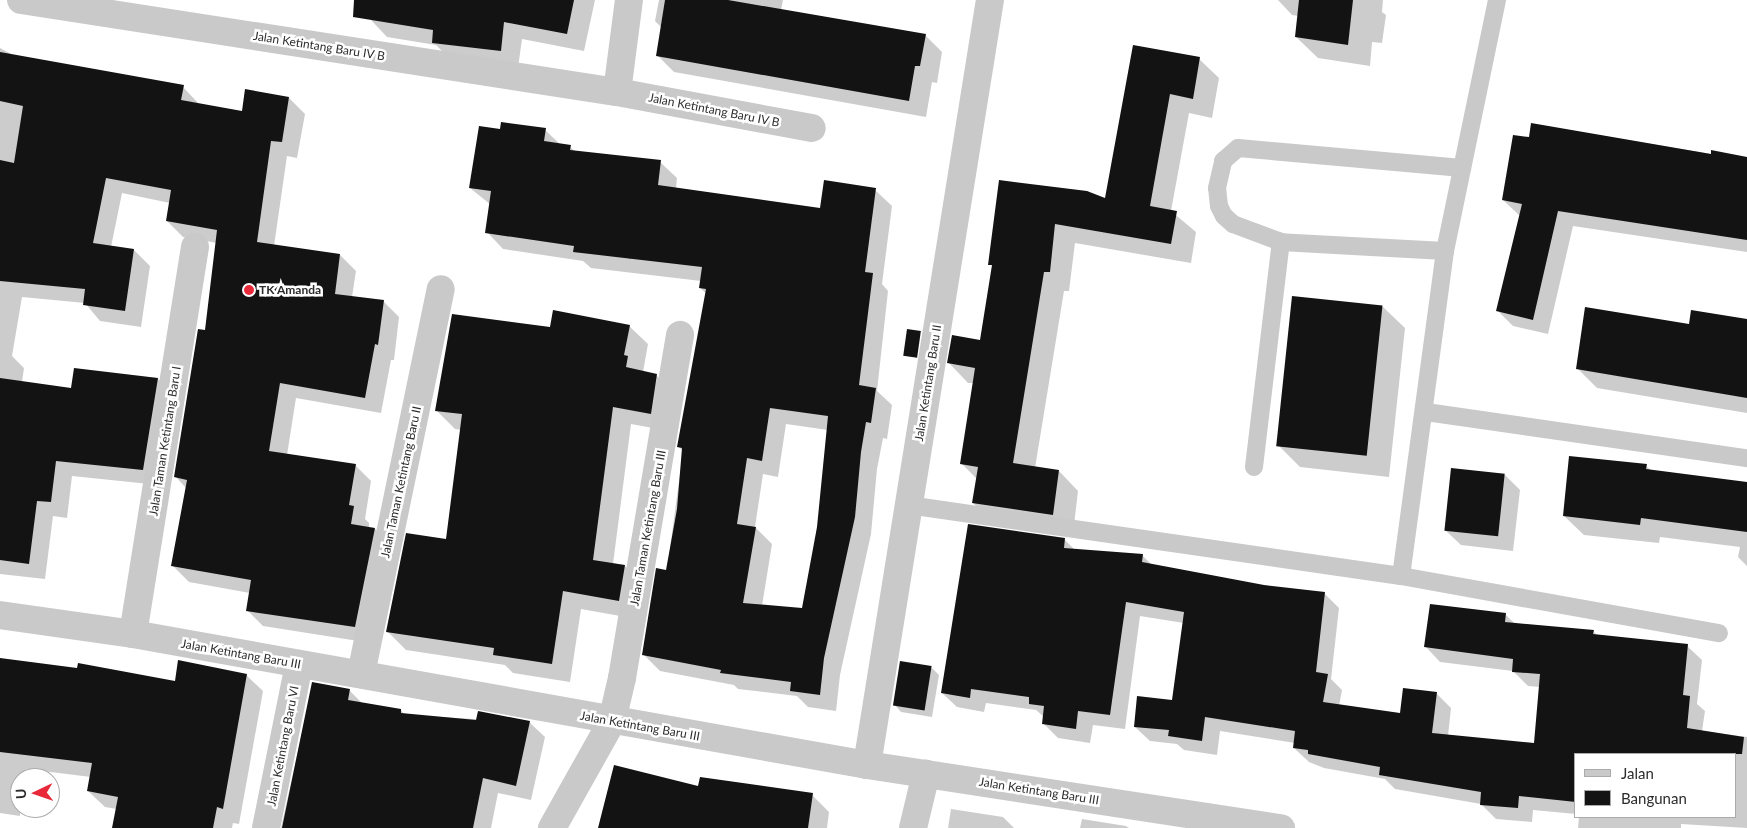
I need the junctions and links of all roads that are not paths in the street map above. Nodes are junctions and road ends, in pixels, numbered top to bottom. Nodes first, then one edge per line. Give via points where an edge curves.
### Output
1 (21, 0) edge
2 (629, 0) edge
3 (990, 0) edge
4 (1497, 0) edge
5 (617, 92) junction
6 (812, 128) dead end
7 (1462, 168) junction
8 (1281, 242) junction
9 (195, 247) dead end
10 (1445, 251) junction
11 (441, 289) dead end
12 (680, 335) dead end
13 (1426, 412) junction
14 (1747, 458) edge
15 (1254, 467) dead end
16 (908, 505) junction
17 (1402, 576) junction
18 (0, 615) edge
19 (1720, 633) dead end
20 (133, 634) junction
21 (299, 665) junction
22 (361, 674) junction
23 (612, 721) junction
24 (867, 765) junction
25 (926, 774) junction
26 (1245, 825) edge
27 (266, 828) edge
28 (552, 828) edge
29 (912, 828) edge
30 (1281, 828) edge

1 - 5 street, Jalan Ketintang Baru IV B
2 - 5 street
3 - 16 street, Jalan Ketintang Baru II
4 - 7 lane
5 - 6 street, Jalan Ketintang Baru IV B
7 - 8 lane via 1238,148 1222,161 1217,188 1219,206 1233,224
7 - 10 lane
8 - 10 lane
8 - 15 lane
9 - 20 street, Jalan Taman Ketintang Baru I
10 - 13 lane
11 - 22 street, Jalan Taman Ketintang Baru II
12 - 23 street, Jalan Taman Ketintang Baru III
13 - 14 lane
13 - 17 lane
16 - 17 lane
16 - 24 street, Jalan Ketintang Baru II
17 - 19 lane
18 - 20 street, Jalan Ketintang Baru III
20 - 21 street, Jalan Ketintang Baru III
21 - 22 street, Jalan Ketintang Baru III
21 - 27 street, Jalan Ketintang Baru VI
22 - 23 street, Jalan Ketintang Baru III
23 - 24 street, Jalan Ketintang Baru III
23 - 28 street
24 - 25 street, Jalan Ketintang Baru III
25 - 26 street, Jalan Ketintang Baru III
25 - 29 street
26 - 30 street, Jalan Ketintang Baru III

